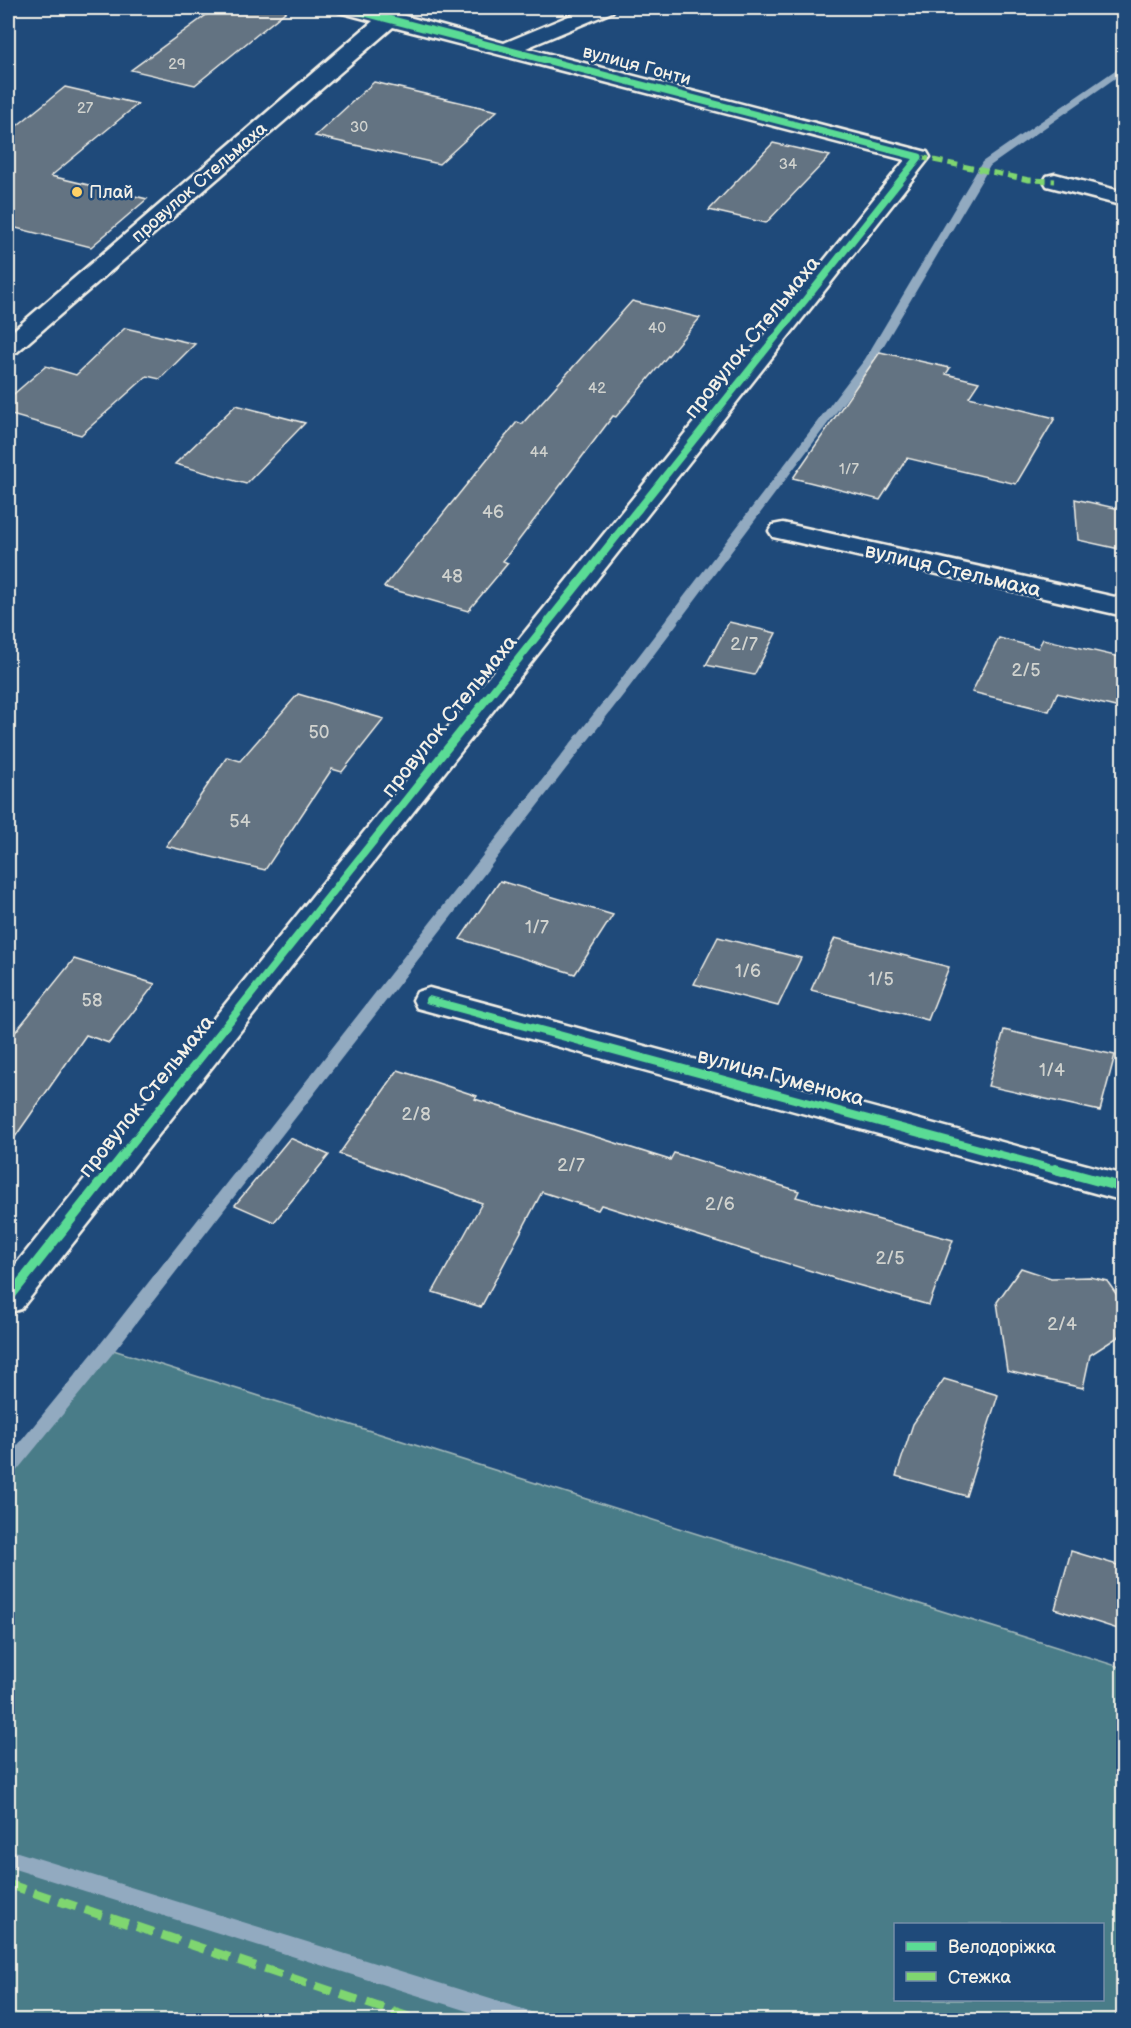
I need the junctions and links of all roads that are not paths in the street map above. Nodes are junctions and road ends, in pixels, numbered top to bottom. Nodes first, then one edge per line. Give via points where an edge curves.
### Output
1 (346, 8) edge
2 (604, 8) edge
3 (390, 18) junction
4 (509, 48) junction
5 (919, 157) joint
6 (1055, 181) dead end
7 (1124, 199) edge
8 (8, 346) edge
9 (783, 531) dead end
10 (1124, 608) edge
11 (429, 1000) dead end
12 (1124, 1188) edge
13 (8, 1299) edge

1 - 3 street, вулиця Гонти
2 - 4 street
3 - 4 street, вулиця Гонти
3 - 8 street, провулок Стельмаха
4 - 5 street, вулиця Гонти
5 - 13 street, провулок Стельмаха
6 - 7 street
9 - 10 street, вулиця Стельмаха
11 - 12 street, вулиця Гуменюка

